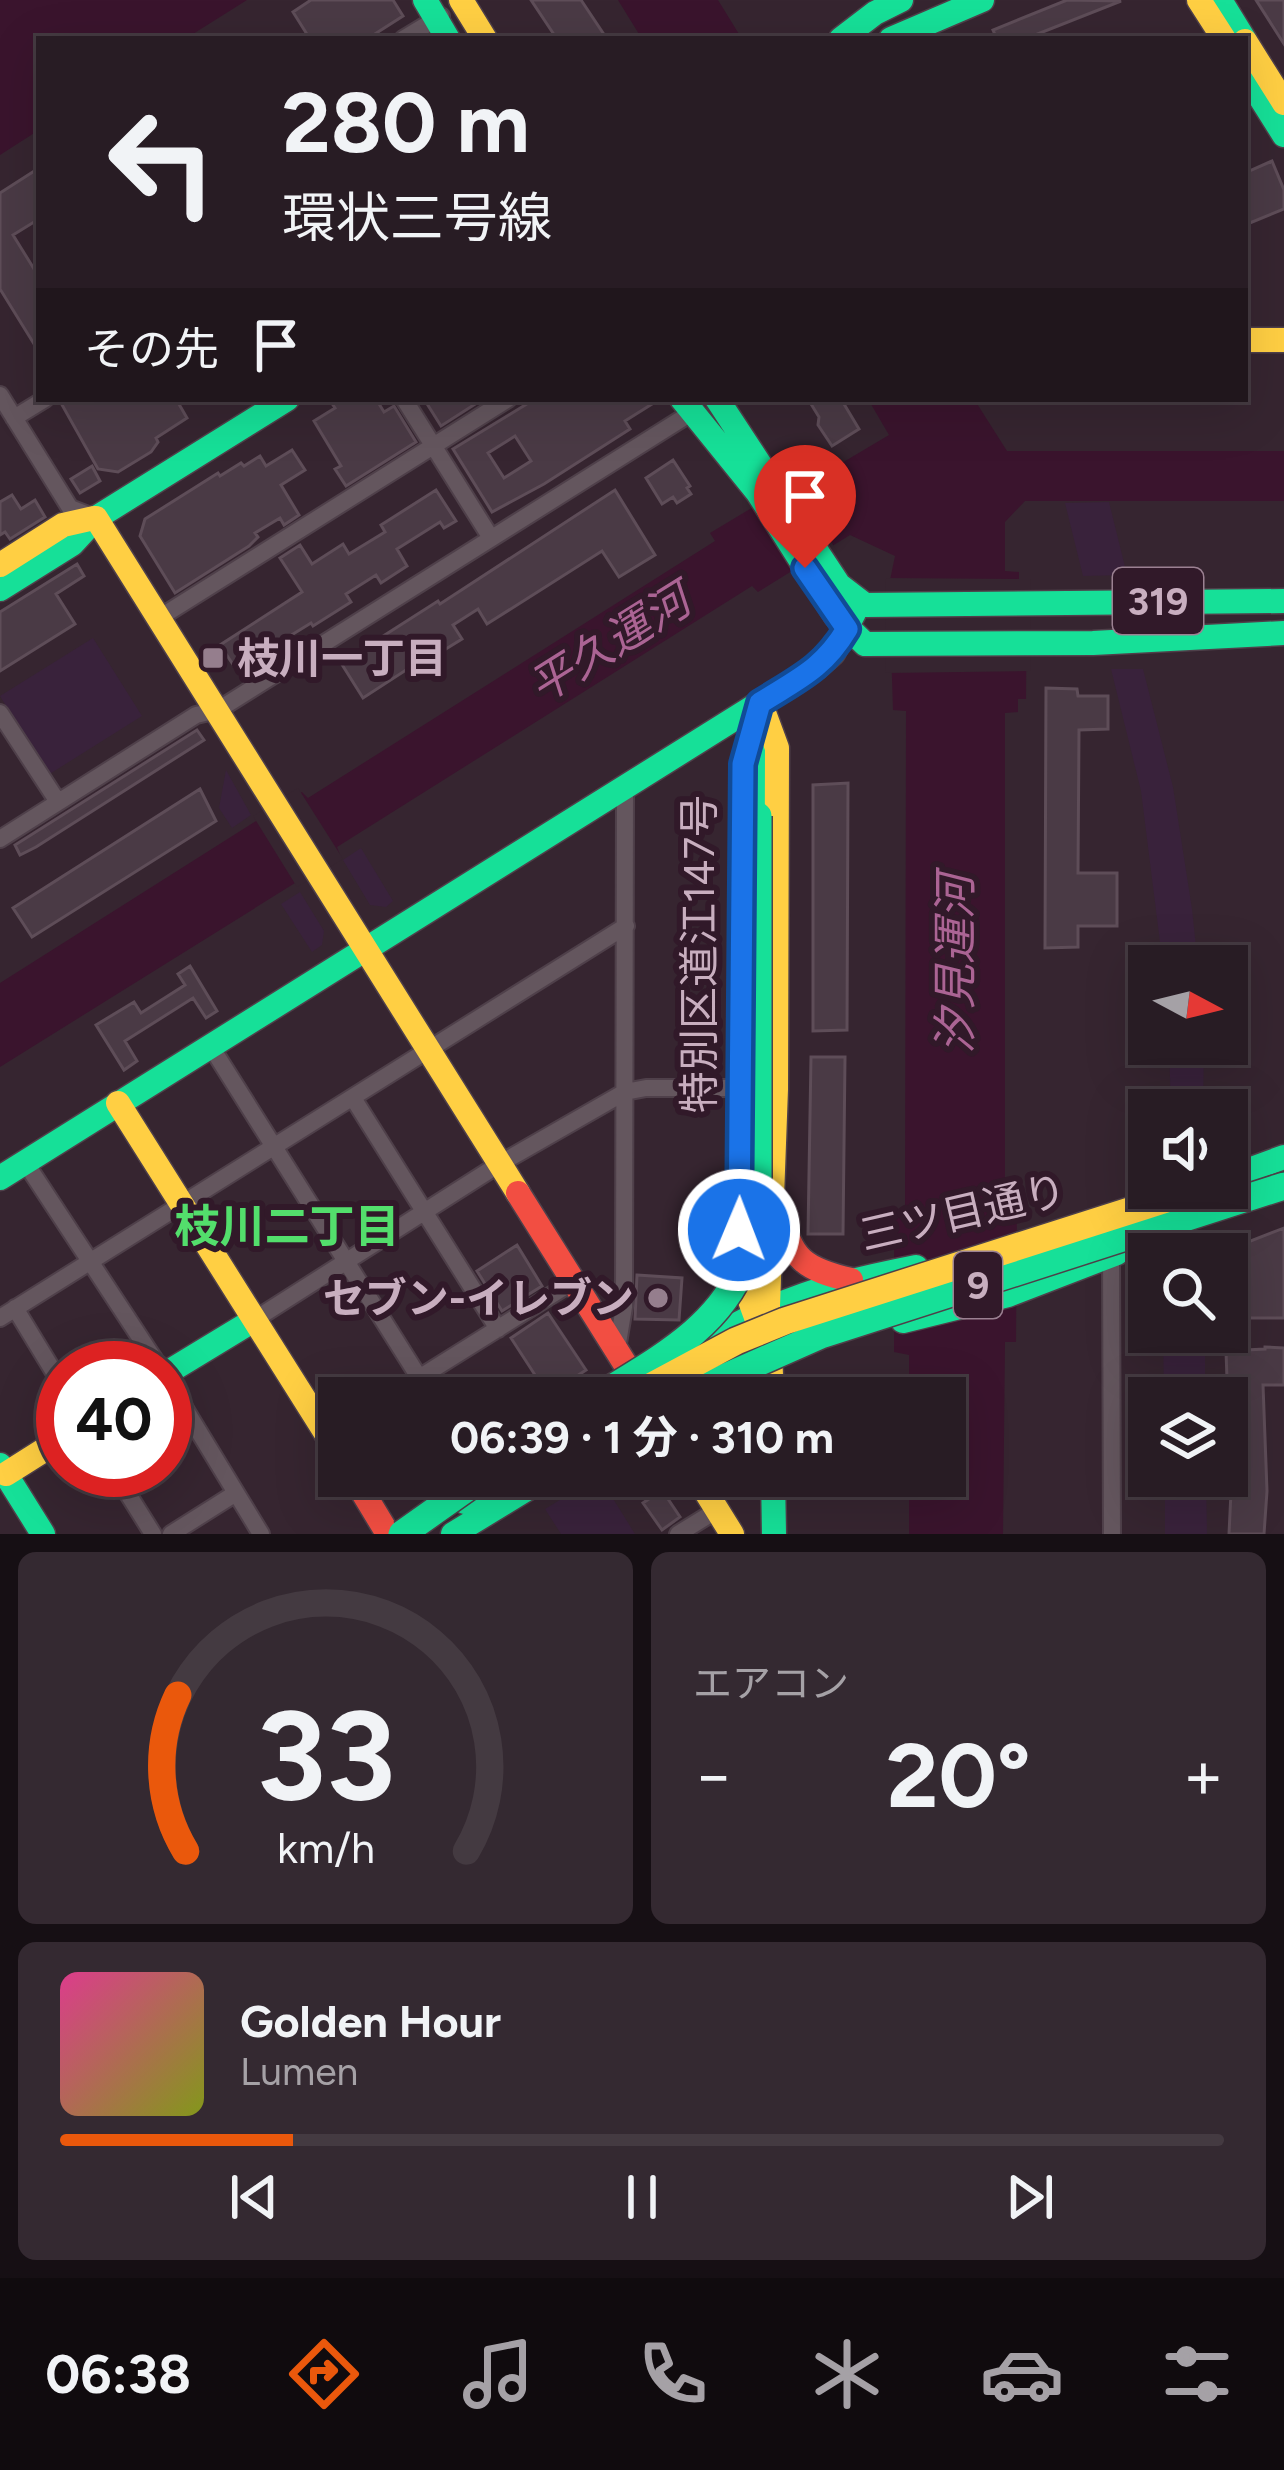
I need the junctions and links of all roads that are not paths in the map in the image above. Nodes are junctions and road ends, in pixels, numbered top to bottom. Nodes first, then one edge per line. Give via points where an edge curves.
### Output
1 (901, 0) edge
2 (982, 0) edge
3 (1199, 0) edge
4 (1220, 0) edge
5 (462, 1) edge
6 (436, 19) edge
7 (408, 36) edge
8 (483, 36) edge
9 (845, 36) edge
10 (898, 36) edge
11 (1221, 36) edge
12 (1242, 36) edge
13 (1248, 45) edge
14 (1248, 78) edge
15 (1284, 103) edge
16 (1284, 135) edge
17 (1248, 340) edge
18 (1284, 340) edge
19 (0, 395) edge
20 (40, 402) edge
21 (282, 402) edge
22 (406, 402) edge
23 (503, 402) edge
24 (719, 402) edge
25 (687, 406) edge
26 (14, 418) junction
27 (434, 446) junction
28 (767, 490) junction
29 (96, 518) junction
30 (491, 538) junction
31 (0, 565) edge
32 (0, 589) edge
33 (1178, 601) junction
34 (1216, 601) junction
35 (1284, 601) edge
36 (852, 616) junction
37 (159, 618) junction
38 (1284, 633) edge
39 (1216, 638) junction
40 (1180, 640) junction
41 (760, 703) junction
42 (218, 710) junction
43 (1, 715) edge
44 (625, 786) junction
45 (58, 802) junction
46 (0, 839) edge
47 (626, 926) junction
48 (365, 949) junction
49 (210, 1045) junction
50 (431, 1050) junction
51 (740, 1088) junction
52 (776, 1089) junction
53 (626, 1092) junction
54 (353, 1098) junction
55 (118, 1103) junction
56 (274, 1147) junction
57 (1284, 1158) edge
58 (26, 1162) junction
59 (501, 1163) junction
60 (1248, 1174) edge
61 (0, 1178) edge
62 (1284, 1186) edge
63 (1248, 1188) edge
64 (182, 1204) junction
65 (1151, 1209) edge
66 (1151, 1209) edge
67 (1162, 1209) edge
68 (425, 1212) junction
69 (1112, 1255) junction
70 (345, 1260) junction
71 (91, 1263) junction
72 (852, 1280) junction
73 (574, 1281) junction
74 (761, 1310) junction
75 (8, 1313) edge
76 (254, 1320) junction
77 (498, 1329) junction
78 (143, 1341) edge
79 (617, 1349) junction
80 (769, 1349) junction
81 (36, 1351) edge
82 (192, 1355) edge
83 (418, 1377) edge
84 (421, 1377) edge
85 (627, 1377) edge
86 (627, 1377) edge
87 (659, 1377) edge
88 (666, 1377) edge
89 (706, 1377) edge
90 (726, 1377) edge
91 (771, 1377) edge
92 (318, 1414) edge
93 (192, 1420) edge
94 (36, 1452) edge
95 (3, 1469) edge
96 (236, 1493) junction
97 (130, 1497) edge
98 (365, 1497) edge
99 (461, 1497) edge
100 (512, 1497) edge
101 (773, 1497) edge
102 (725, 1522) edge
103 (43, 1534) edge
104 (153, 1534) edge
105 (171, 1534) edge
106 (261, 1534) edge
107 (388, 1534) edge
108 (407, 1534) edge
109 (451, 1534) edge
110 (678, 1534) edge
111 (774, 1534) edge
112 (1112, 1534) edge

1 - 9 main road
2 - 10 main road
3 - 11 main road
4 - 12 main road
5 - 6 street
5 - 8 main road
6 - 7 street
13 - 15 main road
14 - 16 main road
17 - 18 main road
19 - 26 street
20 - 26 street
21 - 29 main road
22 - 27 street
23 - 27 street
24 - 28 main road
25 - 28 main road
25 - 30 street
26 - 29 street via 70,508
27 - 30 street
27 - 37 street
28 - 36 main road
29 - 31 main road via 63,525
29 - 32 main road via 72,544
29 - 37 main road
30 - 42 street
33 - 34 main road, 319
33 - 36 main road, 319 via 887,605
33 - 40 main road via 1187,625
34 - 35 main road, 319
34 - 39 main road via 1206,612
36 - 40 main road, 319 via 866,644
36 - 41 main road via 833,653
37 - 42 main road
38 - 39 main road, 319
39 - 40 main road, 319
41 - 44 main road
41 - 51 main road, 特別区道江147号 via 743,764
41 - 52 main road, 特別区道江147号 via 777,748
41 - 85 main road, bridge via 756,1182 748,1252 702,1326
42 - 45 street via 196,715
42 - 48 main road
43 - 45 street
44 - 47 street
44 - 48 main road
45 - 46 street
47 - 50 street
47 - 53 street
48 - 49 main road
48 - 50 main road
49 - 55 main road
49 - 56 street
50 - 54 street
50 - 59 main road
51 - 53 street
51 - 74 main road, 特別区道江147号 via 739,1230 744,1281
52 - 72 main road, 特別区道江147号 via 783,1232 811,1269
52 - 74 main road, 特別区道江147号
53 - 59 street
53 - 79 street
54 - 56 street
54 - 68 street
55 - 58 main road
55 - 64 main road
56 - 64 street
56 - 70 street
57 - 60 main road, 9
58 - 61 main road
58 - 71 street
59 - 68 street
59 - 73 main road
62 - 63 main road, 9, bridge
62 - 69 main road, 三ツ目通り
64 - 71 street
64 - 76 main road
65 - 72 main road, 三ツ目通り, bridge via 1043,1242
66 - 88 main road, 9, bridge via 784,1321
67 - 90 main road, 9, bridge
68 - 70 street
68 - 77 street
69 - 80 main road, 三ツ目通り via 978,1304
69 - 112 street
70 - 76 street
70 - 83 street
71 - 75 street
71 - 78 street
72 - 74 main road, 三ツ目通り
73 - 77 street
73 - 79 main road
74 - 80 main road, 特別区道江147号
74 - 87 main road, 三ツ目通り
75 - 81 street
76 - 82 main road
76 - 92 main road
77 - 84 street
79 - 86 main road
80 - 89 main road, 三ツ目通り
80 - 91 main road, 特別区道江147号
93 - 96 street
94 - 95 main road
95 - 103 main road
96 - 105 street
96 - 106 street
97 - 104 street
98 - 107 main road
99 - 108 main road, bridge
100 - 109 main road
101 - 111 main road
102 - 110 street

